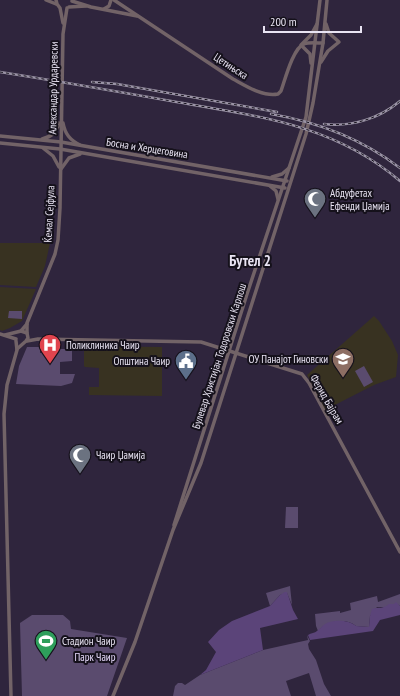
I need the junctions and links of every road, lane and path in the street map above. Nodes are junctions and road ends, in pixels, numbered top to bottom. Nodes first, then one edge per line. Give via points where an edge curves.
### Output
1 (46, 0) edge
2 (72, 0) edge
3 (112, 0) edge
4 (320, 0) edge
5 (327, 0) edge
6 (57, 4) edge
7 (92, 7) junction
8 (68, 8) junction
9 (103, 9) junction
10 (140, 17) junction
11 (318, 21) junction
12 (325, 22) junction
13 (63, 27) junction
14 (316, 43) junction
15 (323, 43) junction
16 (301, 45) junction
17 (312, 66) junction
18 (319, 66) junction
19 (62, 110) junction
20 (0, 136) edge
21 (39, 140) junction
22 (61, 142) junction
23 (0, 143) edge
24 (42, 147) junction
25 (85, 147) junction
26 (60, 149) junction
27 (84, 153) junction
28 (290, 165) junction
29 (60, 170) junction
30 (267, 178) junction
31 (285, 181) junction
32 (290, 182) junction
33 (267, 185) junction
34 (283, 187) junction
35 (288, 188) junction
36 (279, 202) junction
37 (28, 323) junction
38 (21, 330) junction
39 (17, 332) junction
40 (27, 334) junction
41 (2, 335) edge
42 (38, 339) junction
43 (16, 340) junction
44 (25, 342) junction
45 (17, 350) junction
46 (229, 351) junction
47 (236, 353) junction
48 (173, 530) junction
49 (400, 552) edge
50 (11, 696) edge
51 (113, 696) edge

1 - 6 street
2 - 7 street
2 - 8 street, Александар Урдаревски
3 - 9 street via 109,6
3 - 10 street, Цетињска
4 - 11 street, Булевар Христијан Тодоровски Карпош
5 - 12 street
6 - 8 street
6 - 13 street, Александар Урдаревски
7 - 8 street
7 - 9 street
8 - 13 street, Александар Урдаревски
9 - 10 street
10 - 16 street, Цетињска via 233,79 269,94 278,94 281,90 290,63
11 - 14 street, Булевар Христијан Тодоровски Карпош
11 - 16 street, Цетињска via 316,28
12 - 15 street
12 - 18 street via 329,33 339,42 328,51
13 - 19 street, Александар Урдаревски
14 - 15 street
14 - 16 street
14 - 17 street, Булевар Христијан Тодоровски Карпош
15 - 18 street
16 - 17 street via 310,54
17 - 28 street, Булевар Христијан Тодоровски Карпош via 308,110
18 - 32 street via 311,118
19 - 21 street via 56,132
19 - 22 street, Александар Урдаревски
19 - 25 street via 66,134
20 - 21 street, Босна и Херцеговина
21 - 22 street, Босна и Херцеговина
22 - 25 street, Босна и Херцеговина
22 - 26 street, Александар Урдаревски
23 - 24 street, Босна и Херцеговина
24 - 26 street, Босна и Херцеговина
24 - 29 street via 53,156
25 - 30 street, Босна и Херцеговина
26 - 27 street, Босна и Херцеговина
26 - 29 street, Ќемал Сејфула
27 - 29 street via 69,158
27 - 33 street, Босна и Херцеговина
28 - 30 street via 282,174
28 - 31 street, Булевар Христијан Тодоровски Карпош
29 - 37 street, Ќемал Сејфула via 60,208 55,254
30 - 31 street, Босна и Херцеговина
31 - 32 street, Босна и Херцеговина
31 - 34 street, Булевар Христијан Тодоровски Карпош
32 - 35 street
33 - 34 street, Босна и Херцеговина
33 - 36 street via 276,191
34 - 35 street, Босна и Херцеговина
34 - 36 street, Булевар Христијан Тодоровски Карпош
35 - 47 street, Булевар Христијан Тодоровски Карпош
36 - 46 street, Булевар Христијан Тодоровски Карпош
37 - 38 street, Ќемал Сејфула
37 - 40 street, Ќемал Сејфула
38 - 39 street
38 - 40 street
39 - 41 street
39 - 43 street
40 - 42 street
40 - 44 street
41 - 43 street
42 - 44 street
42 - 46 street, Ферид Бајрам via 201,342
43 - 44 street via 19,343
43 - 45 street
44 - 45 street
45 - 50 street via 7,385 4,414
46 - 47 street, Ферид Бајрам
46 - 48 street, Булевар Христијан Тодоровски Карпош
47 - 48 street, Булевар Христијан Тодоровски Карпош via 201,463
47 - 49 street, Ферид Бајрам via 302,374
48 - 51 street, Булевар Христијан Тодоровски Карпош via 143,622

